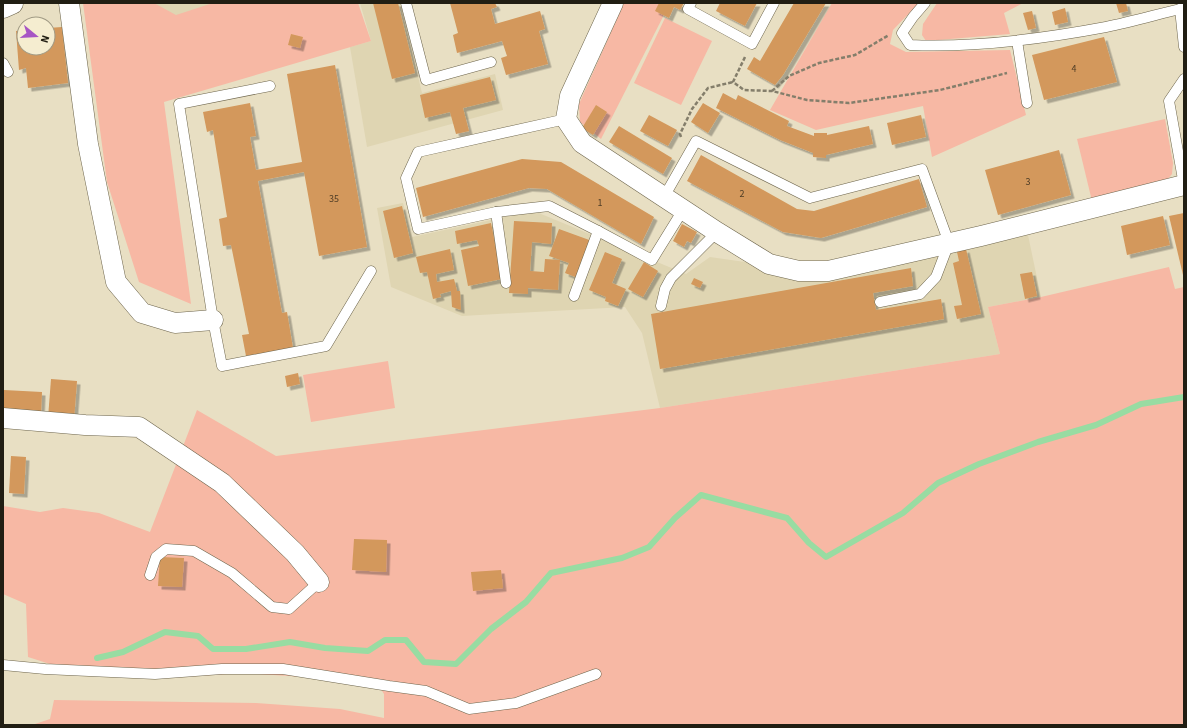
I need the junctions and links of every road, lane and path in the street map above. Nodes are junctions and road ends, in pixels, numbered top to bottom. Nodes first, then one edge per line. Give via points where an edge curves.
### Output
1 (69, 3) edge
2 (406, 3) edge
3 (613, 3) edge
4 (691, 3) edge
5 (774, 3) edge
6 (925, 3) edge
7 (1182, 8) edge
8 (902, 33) junction
9 (1017, 41) junction
10 (752, 44) junction
11 (1184, 47) edge
12 (491, 62) dead end
13 (1021, 70) junction
14 (1184, 79) edge
15 (733, 82) junction
16 (270, 86) dead end
17 (772, 91) junction
18 (1027, 104) dead end
19 (566, 119) junction
20 (687, 157) junction
21 (1184, 185) edge
22 (664, 197) junction
23 (683, 210) junction
24 (496, 212) junction
25 (598, 231) junction
26 (717, 232) junction
27 (949, 243) junction
28 (371, 271) dead end
29 (506, 283) dead end
30 (574, 296) dead end
31 (880, 302) dead end
32 (660, 306) dead end
33 (213, 320) junction
34 (3, 418) edge
35 (150, 575) dead end
36 (319, 582) joint
37 (3, 665) edge
38 (596, 674) dead end

1 - 33 street via 88,144 116,282 142,313 175,323
2 - 12 lane via 426,80
3 - 19 street via 570,96
4 - 10 lane via 688,9
5 - 10 lane
6 - 8 lane
7 - 9 lane via 1106,27
7 - 11 lane
8 - 9 lane via 910,45
8 - 17 path via 894,32 855,55 819,63 788,76
9 - 13 lane
10 - 15 path
13 - 17 path via 940,90 849,103 807,100
13 - 18 lane
14 - 21 lane via 1170,101
15 - 17 path via 744,90
15 - 20 path via 708,88 692,109 680,134
16 - 33 lane via 179,104
19 - 22 street via 582,143
19 - 24 lane via 418,152 406,178 418,229
20 - 22 lane
20 - 27 lane via 696,141 810,198 922,169
21 - 27 street
22 - 23 street
23 - 25 lane via 652,260
23 - 26 street
24 - 25 lane via 549,206
24 - 29 lane
25 - 30 lane
26 - 27 street via 769,264 799,271 828,271
26 - 32 lane via 671,278
27 - 31 lane via 936,277 920,294
28 - 33 lane via 326,346 222,366
34 - 36 street via 139,427 222,484 295,553
35 - 36 lane via 156,557 166,549 194,551 232,573 272,607 289,609
37 - 38 lane via 155,674 283,669 426,690 469,709 516,703

